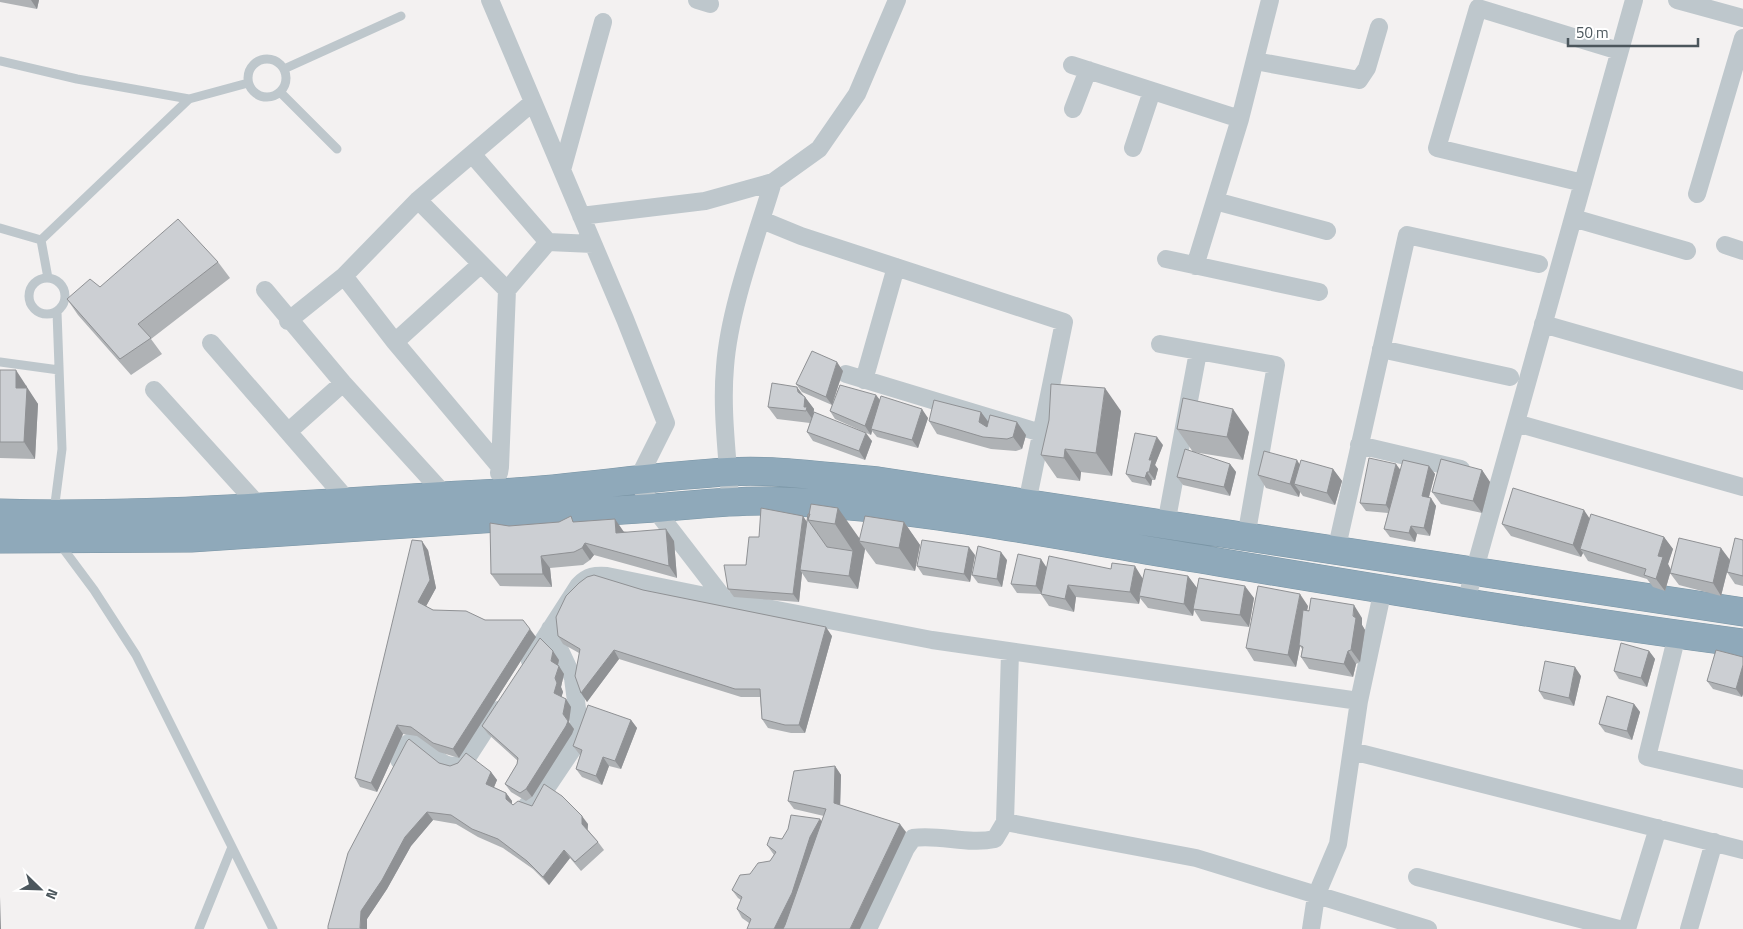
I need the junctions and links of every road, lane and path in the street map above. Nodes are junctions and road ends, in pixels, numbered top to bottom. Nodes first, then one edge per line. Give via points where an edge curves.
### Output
1 (490, 0) edge
2 (897, 0) edge
3 (1270, 0) edge
4 (1634, 0) edge
5 (1677, 0) edge
6 (401, 16) dead end
7 (1743, 18) edge
8 (603, 22) dead end
9 (1379, 27) dead end
10 (1743, 38) edge
11 (1619, 52) junction
12 (0, 61) edge
13 (1255, 61) junction
14 (284, 69) junction
15 (248, 83) junction
16 (1152, 91) junction
17 (280, 92) junction
18 (189, 99) junction
19 (533, 102) junction
20 (1074, 109) dead end
21 (1240, 119) junction
22 (1133, 148) dead end
23 (336, 149) dead end
24 (472, 154) junction
25 (562, 170) junction
26 (773, 182) junction
27 (1583, 183) junction
28 (1697, 194) dead end
29 (418, 200) junction
30 (1215, 201) junction
31 (581, 216) junction
32 (1573, 218) junction
33 (762, 220) junction
34 (0, 228) edge
35 (1327, 231) dead end
36 (41, 240) junction
37 (548, 242) junction
38 (593, 244) junction
39 (1725, 246) dead end
40 (1687, 251) dead end
41 (1743, 251) edge
42 (1166, 258) dead end
43 (482, 264) junction
44 (1539, 264) dead end
45 (1195, 266) junction
46 (896, 267) junction
47 (344, 276) junction
48 (48, 278) junction
49 (265, 290) dead end
50 (507, 290) junction
51 (1319, 292) dead end
52 (57, 312) junction
53 (288, 320) junction
54 (1543, 324) junction
55 (395, 342) junction
56 (211, 343) dead end
57 (1160, 344) dead end
58 (1381, 349) junction
59 (1198, 352) junction
60 (0, 362) edge
61 (60, 370) junction
62 (846, 374) dead end
63 (1510, 377) dead end
64 (864, 380) junction
65 (1743, 381) edge
66 (343, 383) junction
67 (154, 390) dead end
68 (1516, 423) junction
69 (288, 431) junction
70 (1041, 433) junction
71 (1359, 445) junction
72 (728, 472) junction
73 (1474, 472) edge
74 (499, 480) junction
75 (637, 481) junction
76 (1743, 487) edge
77 (444, 494) junction
78 (348, 501) junction
79 (730, 501) junction
80 (1027, 503) junction
81 (260, 507) junction
82 (654, 508) junction
83 (0, 513) edge
84 (1166, 524) junction
85 (55, 527) junction
86 (350, 529) junction
87 (1246, 537) junction
88 (0, 539) edge
89 (1336, 551) junction
90 (1474, 572) junction
91 (1383, 589) junction
92 (725, 600) junction
93 (1466, 601) junction
94 (1743, 612) edge
95 (550, 629) junction
96 (1677, 635) junction
97 (1743, 644) edge
98 (1010, 652) junction
99 (518, 678) edge
100 (508, 695) edge
101 (1359, 701) junction
102 (1352, 751) junction
103 (1743, 778) edge
104 (389, 779) edge
105 (527, 805) edge
106 (1005, 822) junction
107 (1658, 828) junction
108 (1714, 842) junction
109 (232, 847) junction
110 (1743, 850) edge
111 (1417, 877) dead end
112 (1316, 896) junction
113 (199, 929) edge
114 (273, 929) edge
115 (868, 929) edge
116 (1312, 929) edge
117 (1428, 929) edge
118 (1619, 929) edge
119 (1627, 929) edge
120 (1689, 929) edge

1 - 19 street
2 - 26 street via 857,94 819,149
3 - 13 street
4 - 11 street
5 - 7 street
6 - 14 lane
8 - 25 street
9 - 13 street via 1367,68 1359,80
10 - 28 street
11 - 27 street
11 - 27 street via 1478,8 1437,148
12 - 18 lane
13 - 21 street
14 - 15 lane via 275,60 263,59 249,70
14 - 17 lane via 286,80
15 - 17 lane via 255,94 261,96
15 - 18 lane
16 - 20 street via 1080,68
16 - 21 street
16 - 22 street
17 - 23 lane
18 - 36 lane
19 - 24 street
19 - 25 street
21 - 30 street
24 - 29 street
24 - 37 street
25 - 31 street
26 - 31 street via 705,200
26 - 33 street
27 - 32 street
29 - 43 street
29 - 47 street
30 - 35 street
30 - 45 street
31 - 38 street
32 - 40 street
32 - 54 street
33 - 46 street
33 - 72 street via 735,310 725,365 723,417
34 - 36 lane
36 - 48 lane
37 - 38 street
37 - 50 street
38 - 75 street via 666,423
39 - 41 street
42 - 45 street
43 - 50 street
43 - 55 street
44 - 58 street via 1407,235
45 - 51 street
46 - 64 street
46 - 70 street via 1064,322
47 - 53 street
47 - 55 street
48 - 52 lane via 60,282 66,292 64,303
48 - 52 lane via 36,282 29,299 41,313
49 - 53 street
50 - 74 street
52 - 61 lane
53 - 66 street
54 - 65 street
54 - 68 street
55 - 74 street
56 - 69 street
57 - 59 street
58 - 63 street
58 - 71 street
59 - 84 street
59 - 87 street via 1276,365
60 - 61 lane
61 - 85 lane via 62,448
62 - 64 street
64 - 70 street
66 - 69 street
66 - 77 street
67 - 81 street
68 - 76 street
68 - 90 street via 1504,490
69 - 78 street
70 - 80 street
71 - 73 street
71 - 89 street
72 - 75 highway
72 - 79 street
72 - 80 highway via 773,472 878,481
74 - 75 highway
74 - 77 highway
75 - 82 street
77 - 78 highway
78 - 81 highway
78 - 86 street
79 - 82 highway
79 - 91 highway via 872,508 956,519
80 - 84 highway
81 - 85 highway
82 - 86 highway
82 - 92 street
83 - 85 highway
84 - 87 highway
85 - 86 highway via 191,538
85 - 88 highway
85 - 109 lane via 136,655
87 - 89 highway
89 - 90 highway
90 - 93 street
90 - 94 highway
91 - 93 highway
91 - 101 street
92 - 95 street via 594,575 579,584
92 - 98 street
93 - 96 highway
95 - 99 street
95 - 105 street via 573,678 580,732 576,744 541,796
96 - 97 highway
96 - 103 street via 1646,757
98 - 101 street
98 - 106 street
100 - 104 street via 458,767 446,765 412,741
101 - 102 street
102 - 107 street
102 - 112 street via 1338,844
106 - 112 street via 1196,858
106 - 115 street via 995,839 984,841 929,836 913,838
107 - 108 street
107 - 119 street
108 - 110 street
108 - 120 street
109 - 113 lane
109 - 114 lane
111 - 118 street
112 - 116 street
112 - 117 street

